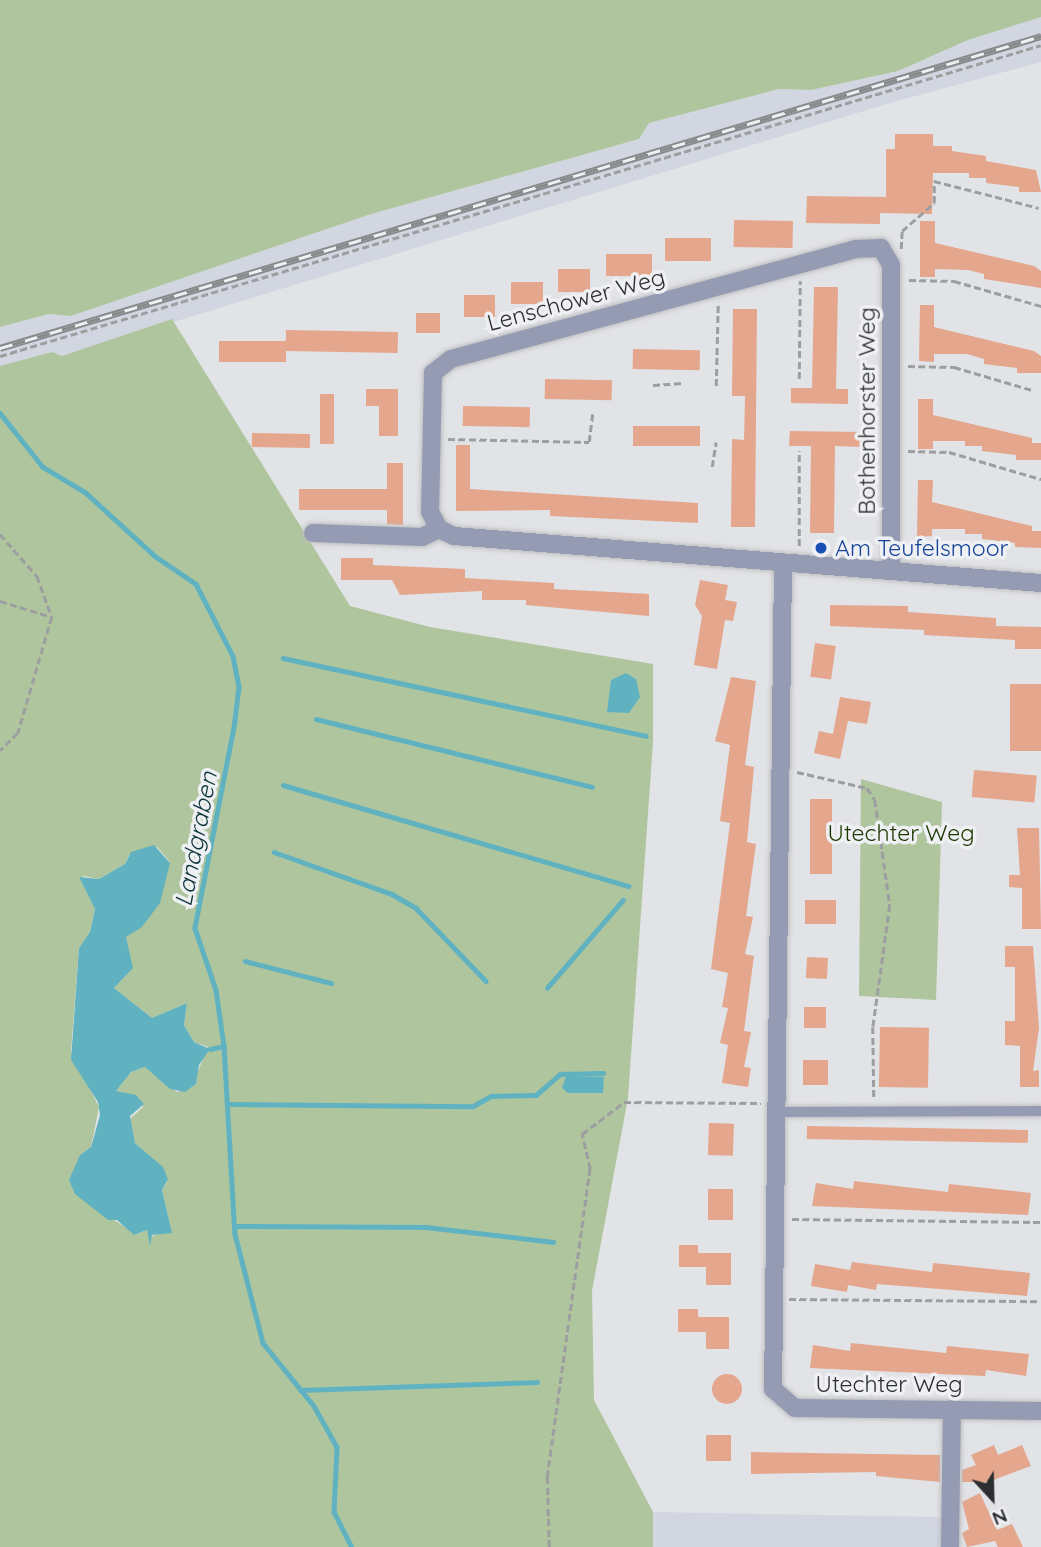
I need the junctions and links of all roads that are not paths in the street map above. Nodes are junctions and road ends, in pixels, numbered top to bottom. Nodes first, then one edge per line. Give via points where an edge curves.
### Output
1 (890, 267) joint
2 (439, 528) junction
3 (313, 533) dead end
4 (791, 563) junction
5 (891, 568) junction
6 (1041, 583) edge
7 (775, 1107) junction
8 (1041, 1111) edge
9 (952, 1409) junction
10 (1041, 1411) edge
11 (950, 1547) edge

1 - 2 street, Lenschower Weg via 870,247 443,362 431,382 430,512
1 - 5 street, Bothenhorster Weg
2 - 3 street via 422,537
2 - 4 street via 454,536
4 - 5 street
4 - 7 street, Utechter Weg via 780,768
5 - 6 street
7 - 8 lane
7 - 9 street, Utechter Weg via 771,1380 786,1405
9 - 10 street, Utechter Weg
9 - 11 street

